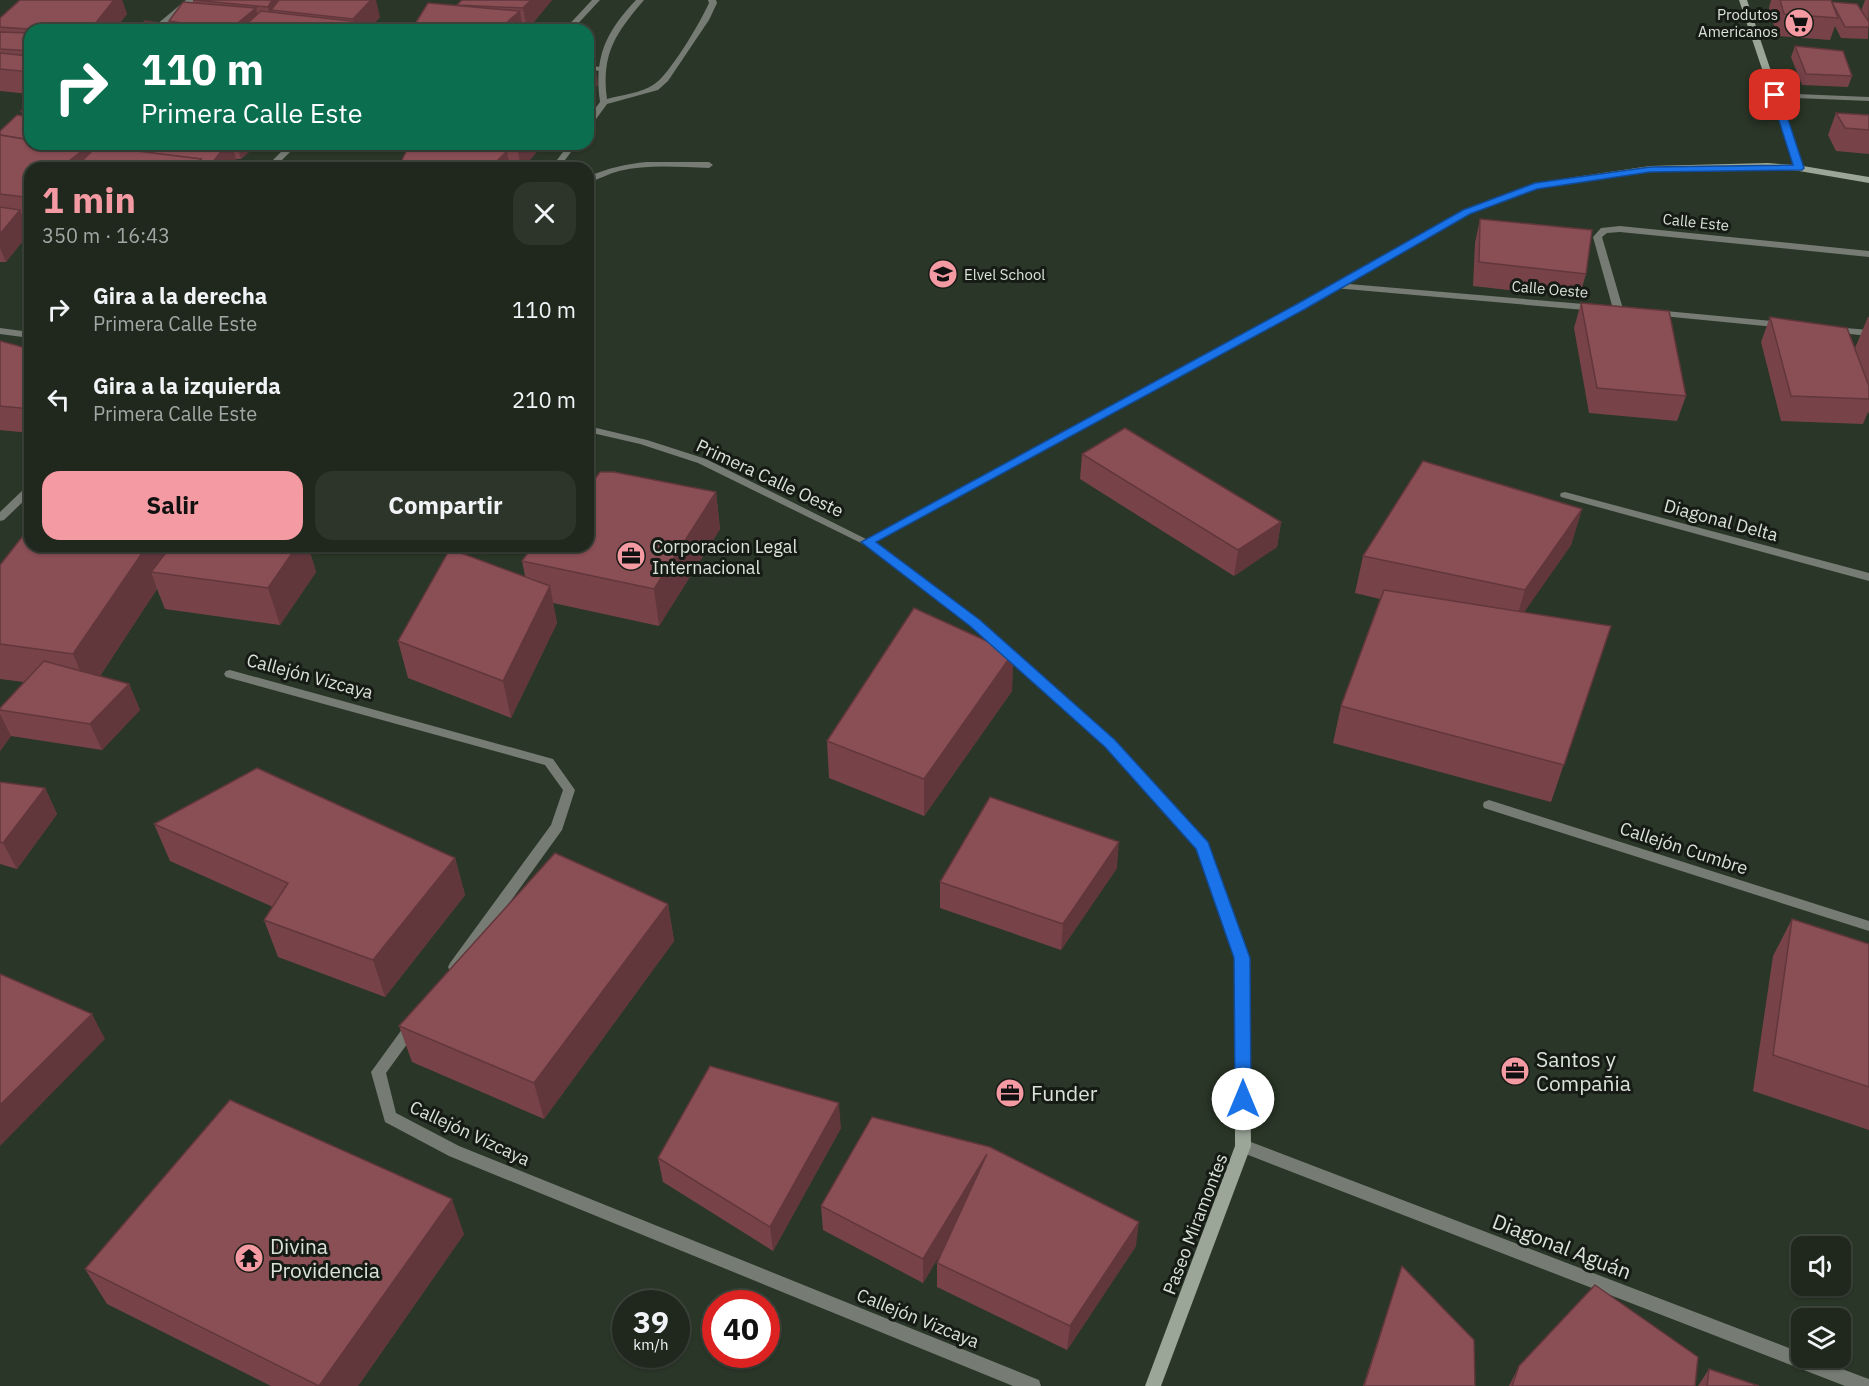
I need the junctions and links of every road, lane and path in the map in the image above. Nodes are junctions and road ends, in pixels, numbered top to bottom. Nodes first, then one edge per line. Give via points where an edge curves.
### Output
1 (191, 0) edge
2 (596, 0) edge
3 (640, 0) edge
4 (712, 0) edge
5 (1743, 0) edge
6 (161, 24) edge
7 (574, 24) edge
8 (594, 68) edge
9 (602, 69) junction
10 (1775, 95) junction
11 (1869, 99) edge
12 (604, 102) junction
13 (594, 115) edge
14 (288, 150) edge
15 (275, 162) edge
16 (709, 165) dead end
17 (1799, 168) junction
18 (594, 177) edge
19 (1869, 180) edge
20 (1869, 254) edge
21 (1336, 286) junction
22 (1618, 309) junction
23 (1629, 310) edge
24 (1641, 312) edge
25 (1800, 326) edge
26 (1823, 328) edge
27 (0, 331) edge
28 (1869, 333) edge
29 (24, 334) edge
30 (594, 430) edge
31 (24, 495) edge
32 (1565, 495) dead end
33 (0, 518) edge
34 (867, 542) junction
35 (1869, 577) edge
36 (230, 674) dead end
37 (1488, 805) dead end
38 (1869, 926) edge
39 (447, 978) edge
40 (419, 1016) edge
41 (1243, 1146) junction
42 (1033, 1386) edge
43 (1153, 1386) edge
44 (1866, 1386) edge

1 - 6 street
2 - 7 street
3 - 9 street via 611,40
4 - 12 street via 705,20 665,80 655,88
5 - 10 street
8 - 9 street
9 - 12 street
10 - 11 street
10 - 17 street
12 - 13 street
14 - 15 street
16 - 18 street via 632,164
17 - 19 street
17 - 21 street via 1650,170 1535,186 1467,212
20 - 22 street, Calle Este via 1604,230 1597,237
21 - 22 street, Calle Oeste
21 - 34 street
22 - 23 street, Calle Oeste
24 - 25 street
26 - 28 street
27 - 29 street
30 - 34 street, Primera Calle Oeste via 702,461
31 - 33 street
32 - 35 street, Diagonal Delta
34 - 41 street, Paseo Miramontes via 975,623 1110,744 1203,846 1242,958
36 - 39 street, Callejón Vizcaya via 549,762 569,790 556,827
37 - 38 street, Callejón Cumbre
40 - 42 street, Callejón Vizcaya via 378,1072 390,1117 454,1151
41 - 43 street, Paseo Miramontes
41 - 44 street, Diagonal Aguán

